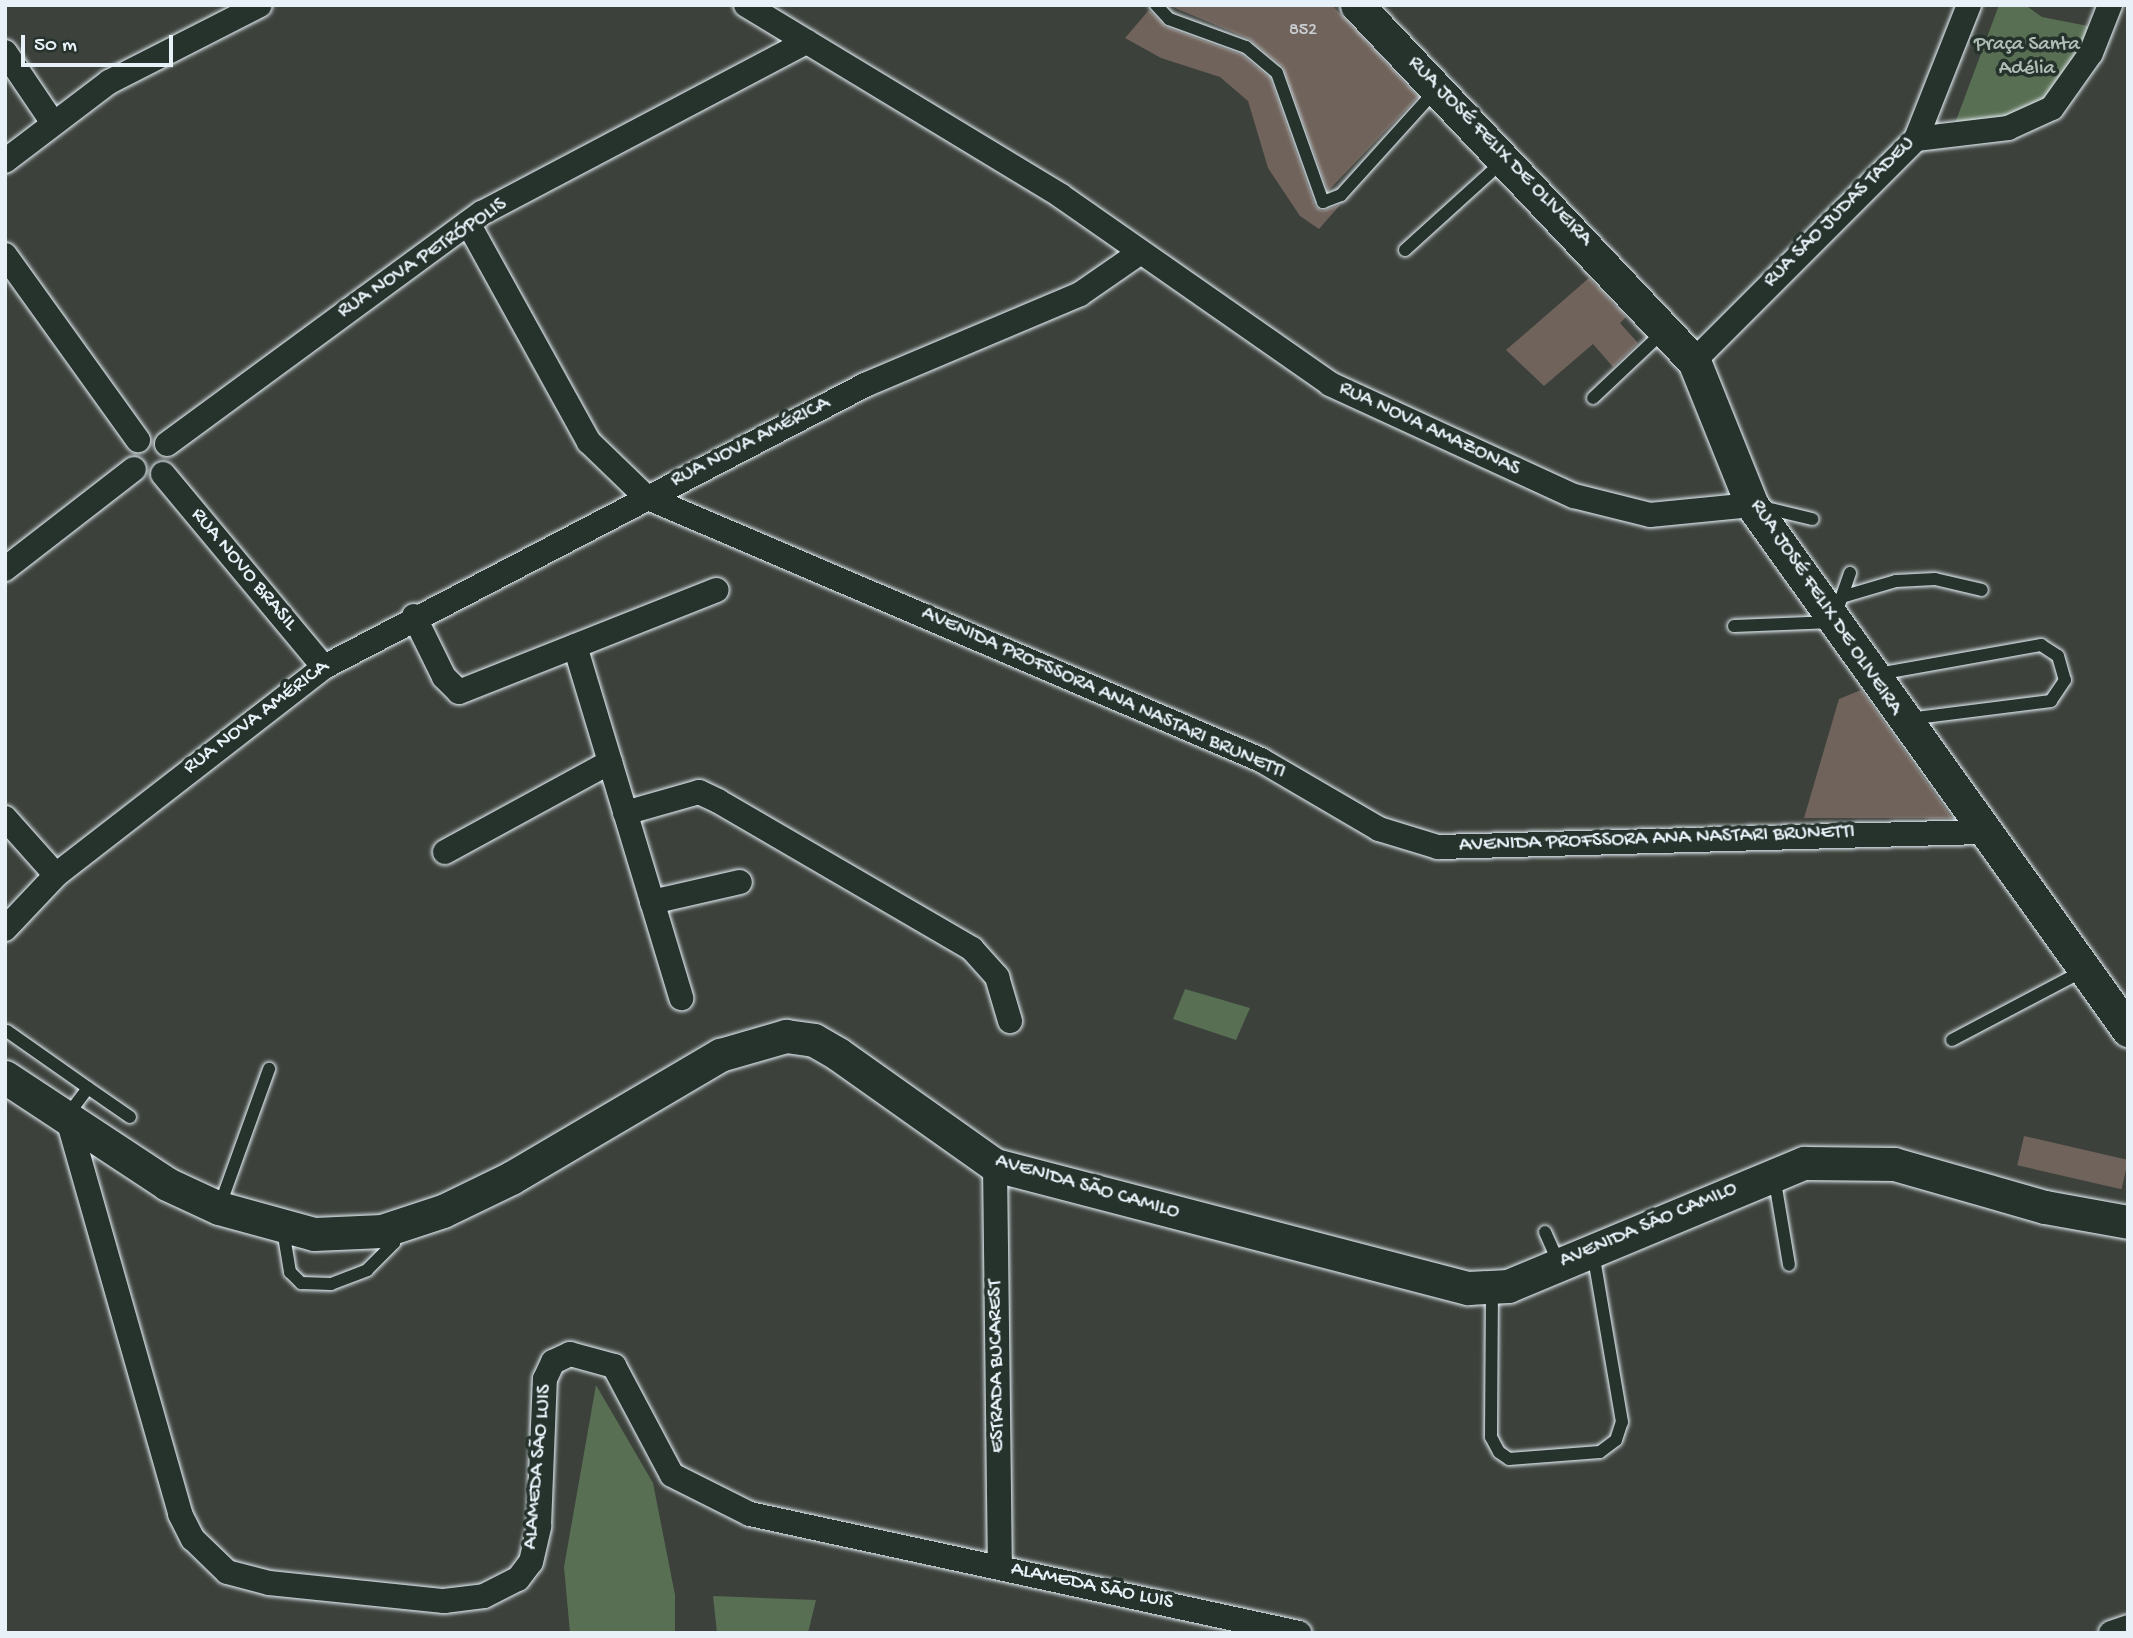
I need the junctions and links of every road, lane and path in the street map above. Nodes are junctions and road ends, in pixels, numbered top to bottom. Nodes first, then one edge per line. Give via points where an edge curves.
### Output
1 (260, 5) edge
2 (746, 5) edge
3 (1156, 5) edge
4 (1357, 5) edge
5 (1969, 5) edge
6 (2110, 5) edge
7 (807, 42) junction
8 (5, 52) edge
9 (1438, 87) junction
10 (53, 123) junction
11 (1916, 139) junction
12 (1507, 157) junction
13 (5, 161) edge
14 (468, 223) junction
15 (1405, 250) dead end
16 (1138, 254) junction
17 (5, 255) edge
18 (1666, 329) junction
19 (1694, 361) junction
20 (1593, 398) dead end
21 (138, 440) junction
22 (167, 444) junction
23 (134, 470) junction
24 (163, 474) junction
25 (646, 497) junction
26 (1752, 505) junction
27 (1812, 519) dead end
28 (5, 569) edge
29 (1850, 573) dead end
30 (716, 590) dead end
31 (1982, 590) dead end
32 (1839, 609) junction
33 (414, 616) junction
34 (1734, 626) dead end
35 (575, 646) junction
36 (324, 667) junction
37 (1871, 675) junction
38 (1902, 720) junction
39 (610, 762) junction
40 (625, 813) junction
41 (5, 818) edge
42 (1981, 831) junction
43 (445, 852) dead end
44 (56, 875) junction
45 (740, 882) dead end
46 (652, 902) junction
47 (5, 929) edge
48 (2083, 971) junction
49 (681, 998) dead end
50 (1010, 1021) dead end
51 (2128, 1030) edge
52 (7, 1031) dead end
53 (1952, 1040) dead end
54 (268, 1069) dead end
55 (5, 1077) edge
56 (88, 1088) junction
57 (67, 1116) junction
58 (130, 1117) dead end
59 (995, 1165) junction
60 (1773, 1173) junction
61 (219, 1208) junction
62 (2128, 1222) edge
63 (282, 1226) junction
64 (397, 1226) junction
65 (1545, 1231) dead end
66 (1592, 1251) junction
67 (1560, 1265) junction
68 (1789, 1265) dead end
69 (1492, 1289) junction
70 (1000, 1567) junction
71 (2128, 1627) edge
72 (1299, 1633) edge
73 (2111, 1633) edge

1 - 10 street via 109,82
2 - 7 street
3 - 9 lane via 1169,19 1254,51 1277,73 1324,202 1341,195
4 - 9 main road, RUA JOSÉ FELIX DE OLIVEIRA
5 - 11 street, RUA SÃO JUDAS TADEU
6 - 11 street via 2091,53 2052,108 2008,128
7 - 14 street, RUA NOVA PETRÓPOLIS
7 - 16 street via 1061,196
8 - 10 street
9 - 12 main road, RUA JOSÉ FELIX DE OLIVEIRA
10 - 13 street
11 - 19 street, RUA SÃO JUDAS TADEU
12 - 15 lane
12 - 18 main road, RUA JOSÉ FELIX DE OLIVEIRA
14 - 22 street, RUA NOVA PETRÓPOLIS
14 - 25 street, AVENIDA PROFSSORA ANA NASTARI BRUNETTI via 589,442
16 - 25 street, RUA NOVA AMÉRICA via 1033,318 865,385
16 - 26 street, RUA NOVA AMAZONAS via 1330,384 1574,496 1650,515
17 - 21 street
18 - 19 main road, RUA JOSÉ FELIX DE OLIVEIRA
18 - 20 lane
19 - 26 main road, RUA JOSÉ FELIX DE OLIVEIRA
21 - 22 street via 154,436
21 - 23 street via 130,454
22 - 24 street via 171,460
23 - 24 street via 151,478
23 - 28 street
24 - 36 street, RUA NOVO BRASIL
25 - 33 street, RUA NOVA AMÉRICA
25 - 42 street, AVENIDA PROFSSORA ANA NASTARI BRUNETTI via 1261,760 1379,829 1438,847
26 - 27 lane
26 - 32 main road, RUA JOSÉ FELIX DE OLIVEIRA
29 - 32 lane
30 - 35 street
31 - 32 lane via 1935,579 1896,581
32 - 34 lane
32 - 37 main road, RUA JOSÉ FELIX DE OLIVEIRA
33 - 35 street via 444,677 459,692
33 - 36 street, RUA NOVA AMÉRICA
35 - 39 street
36 - 44 street, RUA NOVA AMÉRICA
37 - 38 main road, RUA JOSÉ FELIX DE OLIVEIRA
37 - 38 lane via 2041,645 2057,656 2065,680 2051,701
38 - 42 main road, RUA JOSÉ FELIX DE OLIVEIRA
39 - 40 street
39 - 43 street
40 - 46 street
40 - 50 street via 699,792 718,801 972,949 997,977
41 - 44 street
42 - 48 main road, RUA JOSÉ FELIX DE OLIVEIRA
44 - 47 street, RUA NOVA AMÉRICA
45 - 46 street
46 - 49 street
48 - 51 main road, RUA JOSÉ FELIX DE OLIVEIRA
48 - 53 lane
52 - 56 lane
54 - 61 lane
55 - 57 main road, AVENIDA SÃO CAMILO
56 - 57 lane
56 - 58 lane
57 - 61 main road, AVENIDA SÃO CAMILO via 144,1170
57 - 70 street, ALAMEDA SÃO LUIS via 180,1514 193,1539 227,1572 269,1583 444,1601 484,1596 518,1579 531,1562 539,1526 545,1379 553,1362 570,1354 614,1366 638,1403 666,1468 700,1494 750,1514
59 - 64 main road, AVENIDA SÃO CAMILO via 838,1054 814,1040 786,1036 720,1055 511,1178
59 - 69 main road, AVENIDA SÃO CAMILO via 1408,1275
59 - 70 street, ESTRADA BUCAREST
60 - 62 main road, AVENIDA SÃO CAMILO via 1842,1160 1894,1164 2045,1208
60 - 66 main road, AVENIDA SÃO CAMILO
60 - 68 lane
61 - 63 main road, AVENIDA SÃO CAMILO
63 - 64 main road, AVENIDA SÃO CAMILO via 348,1236
63 - 64 lane via 290,1272 301,1283 331,1284 367,1270 394,1243
65 - 67 lane
66 - 67 main road, AVENIDA SÃO CAMILO
66 - 69 lane via 1622,1422 1616,1440 1600,1452 1509,1459 1499,1452 1491,1437
67 - 69 main road, AVENIDA SÃO CAMILO
70 - 72 street, ALAMEDA SÃO LUIS
71 - 73 street

